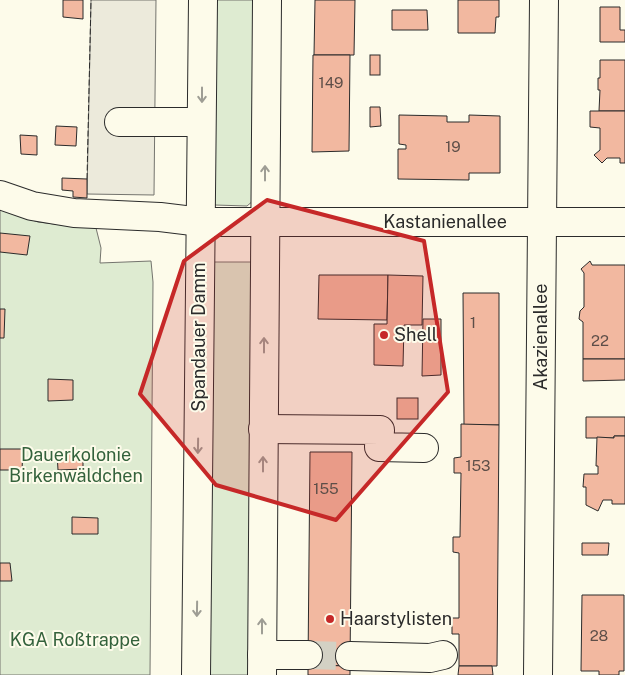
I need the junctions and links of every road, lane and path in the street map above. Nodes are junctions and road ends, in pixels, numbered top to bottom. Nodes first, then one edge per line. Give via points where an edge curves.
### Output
1 (203, 0) edge
2 (267, 0) edge
3 (544, 0) edge
4 (119, 122) dead end
5 (201, 122) junction
6 (0, 195) edge
7 (201, 222) junction
8 (265, 222) junction
9 (542, 222) junction
10 (625, 222) edge
11 (263, 429) junction
12 (424, 448) dead end
13 (443, 655) dead end
14 (308, 656) tunnel mouth
15 (350, 656) tunnel mouth
16 (262, 665) edge
17 (196, 675) edge
18 (538, 675) edge

1 -> 5 main road, Spandauer Damm
8 -> 2 main road
3 - 9 main road, Akazienallee
4 - 5 main road
5 - 7 main road, Spandauer Damm
6 - 7 main road, Kastanienallee via 32,206 74,213
7 - 8 main road, Kastanienallee
7 -> 17 main road, Spandauer Damm
8 - 9 main road, Kastanienallee
11 -> 8 main road
9 - 10 main road, Kastanienallee
9 - 18 main road, Akazienallee
11 - 12 main road via 380,430 379,447
16 -> 11 main road
13 - 15 main road via 430,658
14 - 16 main road

